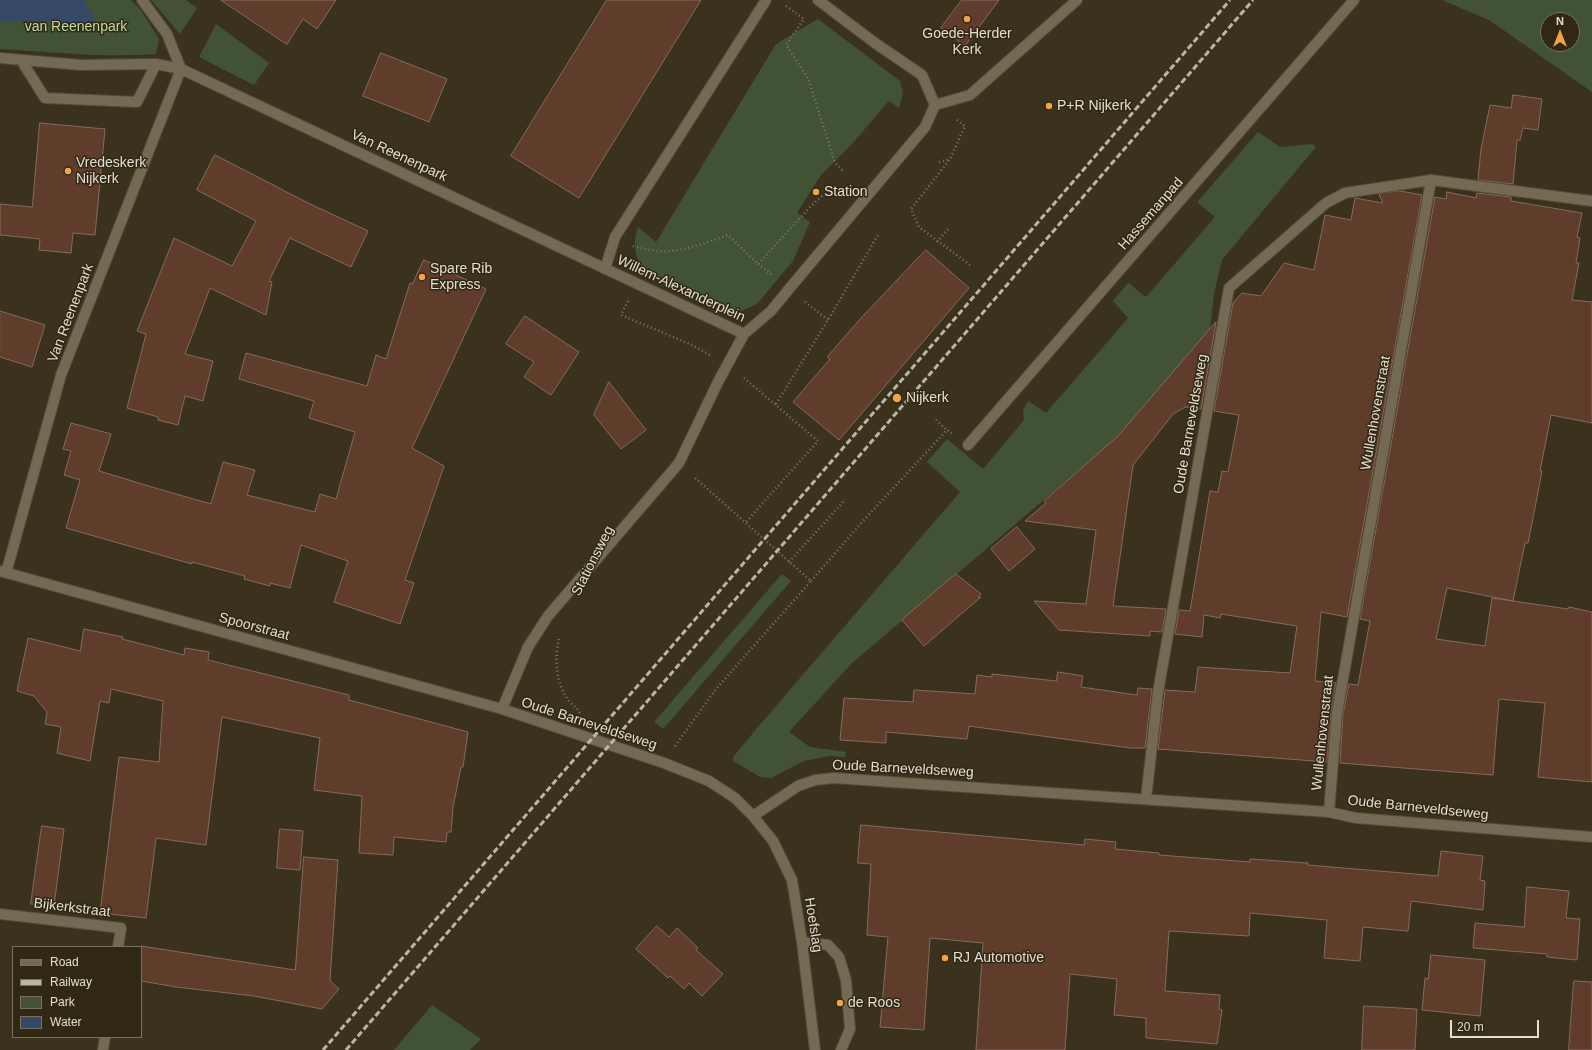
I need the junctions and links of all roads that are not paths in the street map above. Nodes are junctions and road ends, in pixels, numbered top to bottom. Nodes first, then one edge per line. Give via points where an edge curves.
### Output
1 (142, 0) edge
2 (766, 0) edge
3 (818, 0) edge
4 (1077, 0) edge
5 (1354, 0) edge
6 (0, 58) edge
7 (21, 60) junction
8 (156, 64) junction
9 (181, 69) junction
10 (934, 105) junction
11 (1431, 180) junction
12 (1592, 201) edge
13 (605, 269) junction
14 (744, 334) junction
15 (968, 445) road end
16 (3, 572) edge
17 (502, 710) junction
18 (1146, 799) junction
19 (1329, 812) junction
20 (753, 816) junction
21 (1592, 837) edge
22 (0, 914) edge
23 (802, 942) junction
24 (118, 946) edge
25 (105, 1038) edge
26 (103, 1050) edge
27 (815, 1050) edge
28 (841, 1050) edge

1 - 9 street via 166,34
2 - 13 street, Willem-Alexanderplein via 615,237
3 - 10 street via 922,75
4 - 10 street via 970,95
5 - 15 street, Hassemanpad
6 - 7 street, Van Reenenpark
7 - 8 street, Van Reenenpark via 81,65
7 - 8 street via 45,98 137,102
8 - 9 street, Van Reenenpark
9 - 13 street, Van Reenenpark
9 - 16 street, Van Reenenpark via 62,375
10 - 14 street, Willem-Alexanderplein via 925,127 771,311
11 - 12 street
11 - 18 street, Oude Barneveldseweg via 1345,193 1326,203 1230,288 1158,692
11 - 19 street, Wullenhovenstraat via 1337,713
13 - 14 street, Willem-Alexanderplein
14 - 17 street, Stationsweg via 679,463 548,616 528,647
16 - 17 street, Spoorstraat
17 - 20 street, Oude Barneveldseweg via 664,763 710,781 735,798
18 - 19 street, Oude Barneveldseweg
18 - 20 street, Oude Barneveldseweg via 834,778 815,780 798,786
19 - 21 street, Oude Barneveldseweg via 1356,818
20 - 23 street, Hoefslag via 773,841 792,880
22 - 24 street, Bijkerkstraat via 121,928
23 - 27 street, Hoefslag
23 - 28 street via 828,945 839,957 846,980 850,1029
25 - 26 street

